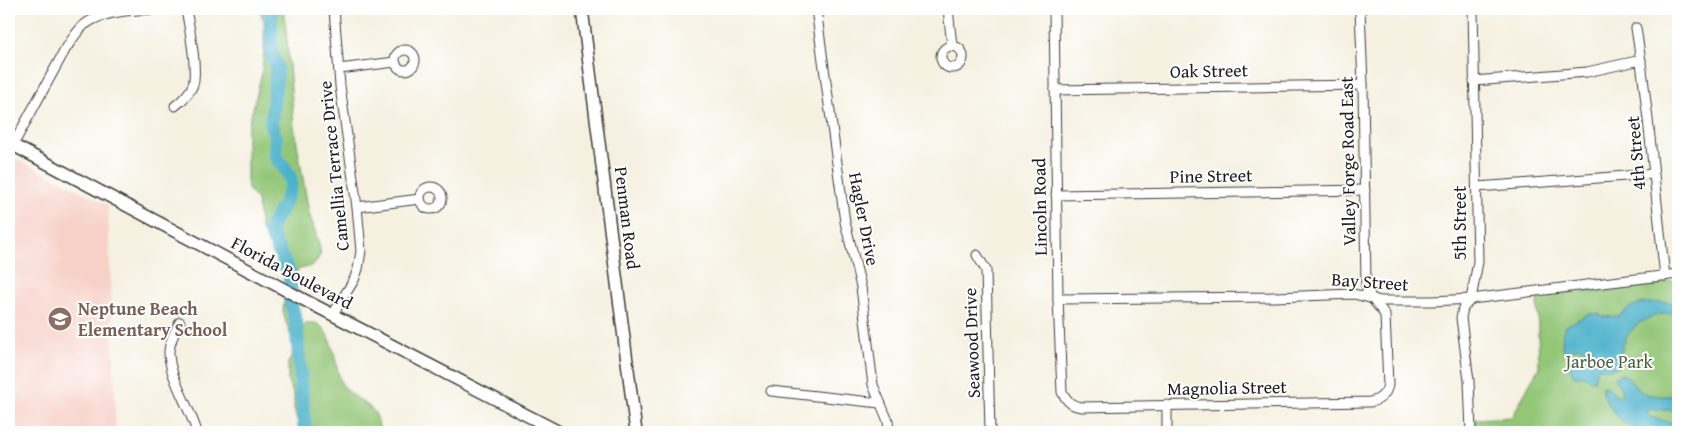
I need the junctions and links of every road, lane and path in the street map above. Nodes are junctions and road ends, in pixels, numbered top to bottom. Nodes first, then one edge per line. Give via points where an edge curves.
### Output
1 (186, 9) edge
2 (334, 9) edge
3 (582, 9) edge
4 (816, 9) edge
5 (948, 9) edge
6 (1054, 9) edge
7 (1360, 9) edge
8 (1473, 9) edge
9 (1636, 28) dead end
10 (952, 46) dead end
11 (1641, 60) junction
12 (395, 62) dead end
13 (339, 70) junction
14 (1474, 81) junction
15 (1364, 85) junction
16 (1055, 90) junction
17 (175, 106) dead end
18 (11, 144) edge
19 (1653, 174) junction
20 (1477, 186) junction
21 (1365, 190) junction
22 (1056, 195) junction
23 (420, 199) dead end
24 (357, 207) junction
25 (977, 255) dead end
26 (1678, 274) edge
27 (1665, 276) junction
28 (1372, 298) junction
29 (1058, 299) junction
30 (1472, 299) junction
31 (333, 314) junction
32 (180, 322) dead end
33 (771, 392) dead end
34 (1385, 394) joint
35 (1069, 402) joint
36 (880, 403) junction
37 (1167, 405) junction
38 (197, 432) edge
39 (559, 432) edge
40 (636, 432) edge
41 (889, 432) edge
42 (990, 432) edge
43 (1167, 432) edge
44 (1471, 432) edge

1 - 17 street via 193,84 186,97
1 - 18 street via 112,13 84,25 74,36
2 - 13 street, Camellia Terrace Drive
3 - 40 street, Penman Road
4 - 36 street, Hagler Drive via 845,222 859,280 873,386
5 - 10 street
6 - 16 street, Lincoln Road
7 - 15 street, Valley Forge Road East
8 - 14 street, 5th Street
9 - 11 street, 4th Street
11 - 14 street via 1587,72
11 - 19 street, 4th Street
12 - 13 street
13 - 24 street, Camellia Terrace Drive
14 - 20 street, 5th Street
15 - 16 street, Oak Street
15 - 21 street, Valley Forge Road East
16 - 22 street, Lincoln Road
18 - 31 street, Florida Boulevard
19 - 20 street
19 - 27 street, 4th Street
20 - 30 street, 5th Street via 1478,262
21 - 22 street, Pine Street
21 - 28 street, Valley Forge Road East via 1366,292
22 - 29 street, Lincoln Road
23 - 24 street
24 - 31 street, Camellia Terrace Drive via 360,260 354,280
25 - 42 street, Seawood Drive via 986,270
26 - 27 street, Bay Street
27 - 30 street, Bay Street
28 - 29 street, Bay Street via 1354,294
28 - 30 street, Bay Street via 1381,301
28 - 34 street, Valley Forge Road East via 1385,315 1388,385
29 - 35 street, Lincoln Road via 1062,392
30 - 44 street, 5th Street via 1463,308 1461,318
31 - 39 street, Florida Boulevard
32 - 38 street via 169,351 170,366
33 - 36 street
34 - 37 street, Magnolia Street via 1370,402
35 - 37 street, Magnolia Street via 1082,407
36 - 41 street, Hagler Drive
37 - 43 street

